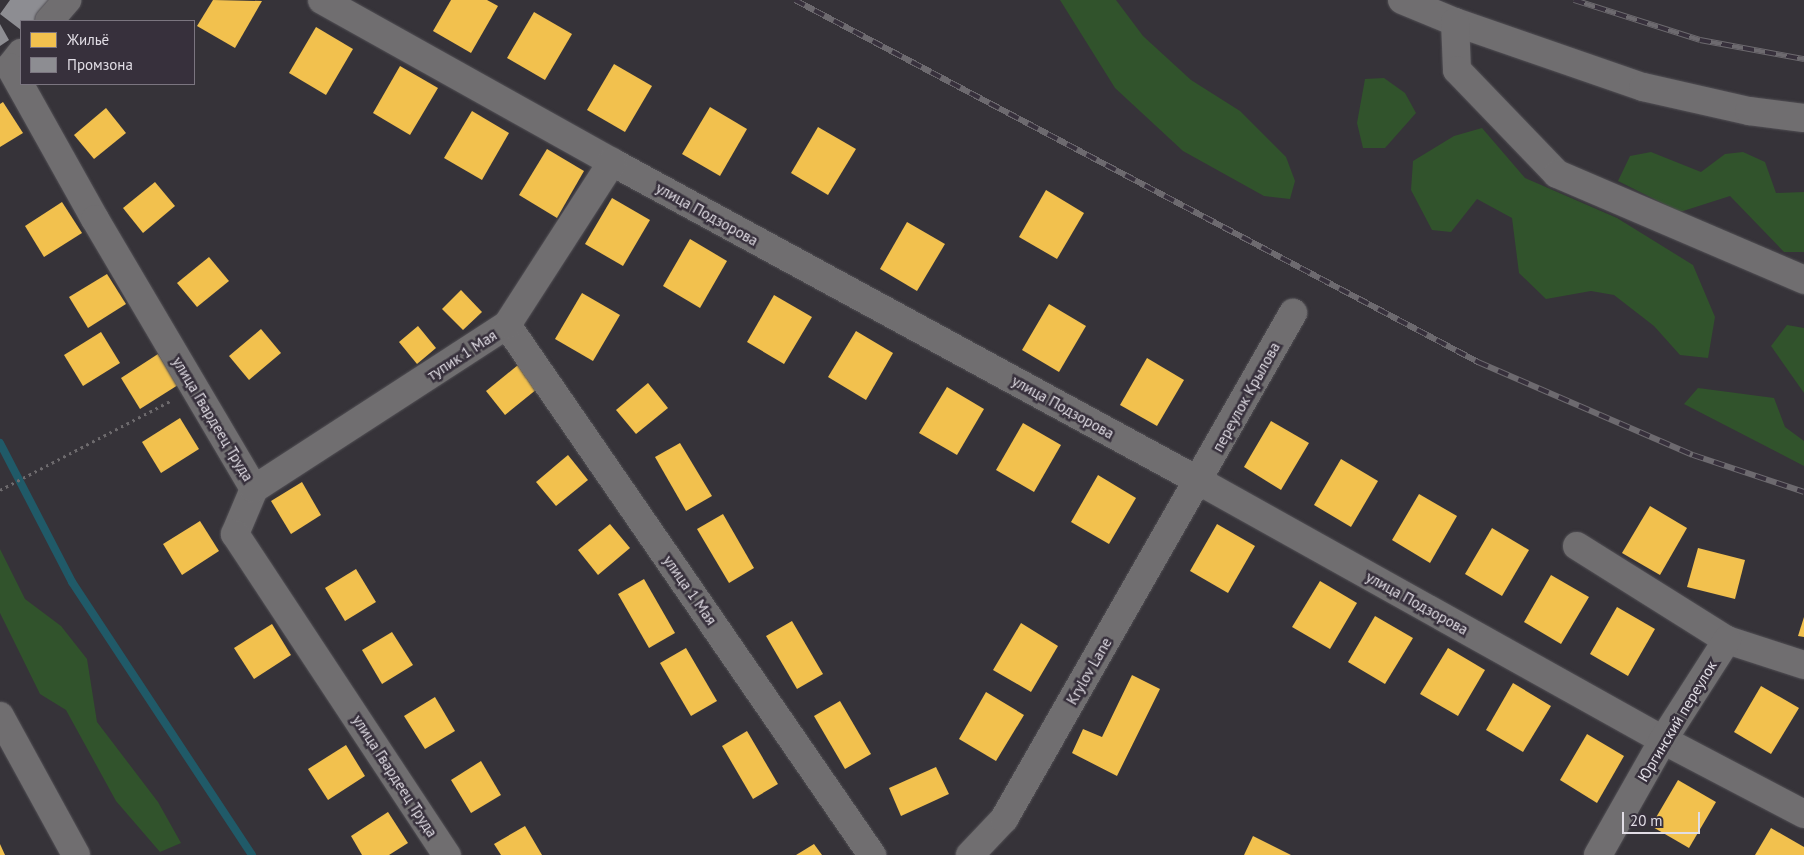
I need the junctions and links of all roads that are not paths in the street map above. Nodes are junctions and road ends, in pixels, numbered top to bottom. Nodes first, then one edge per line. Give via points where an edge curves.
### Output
1 (68, 0) edge
2 (322, 0) edge
3 (1402, 0) edge
4 (50, 20) edge
5 (1455, 22) junction
6 (20, 54) edge
7 (20, 84) edge
8 (21, 85) edge
9 (1804, 118) edge
10 (612, 162) junction
11 (1804, 280) edge
12 (1293, 313) dead end
13 (507, 325) junction
14 (1199, 481) junction
15 (254, 489) junction
16 (1576, 546) dead end
17 (1726, 640) junction
18 (1804, 665) edge
19 (0, 716) edge
20 (1663, 740) junction
21 (1804, 814) edge
22 (76, 855) edge
23 (446, 855) edge
24 (872, 855) edge
25 (970, 855) edge
26 (1598, 855) edge

1 - 4 street
2 - 10 street, улица Подзорова
3 - 5 street
5 - 9 street via 1644,87 1749,111
5 - 11 street via 1458,70 1557,174
6 - 7 street, улица Гвардеец Труда via 10,66
8 - 15 street, улица Гвардеец Труда
10 - 13 street, тупик 1 Мая
10 - 14 street, улица Подзорова
12 - 14 street, переулок Крылова
13 - 15 street, тупик 1 Мая
13 - 24 street, улица 1 Мая
14 - 20 street, улица Подзорова
14 - 25 street, Krylov Lane via 1004,820
15 - 23 street, улица Гвардеец Труда via 235,534
16 - 17 street
17 - 18 street
17 - 20 street, Юргинский переулок
19 - 22 street
20 - 21 street, улица Подзорова
20 - 26 street, Юргинский переулок

